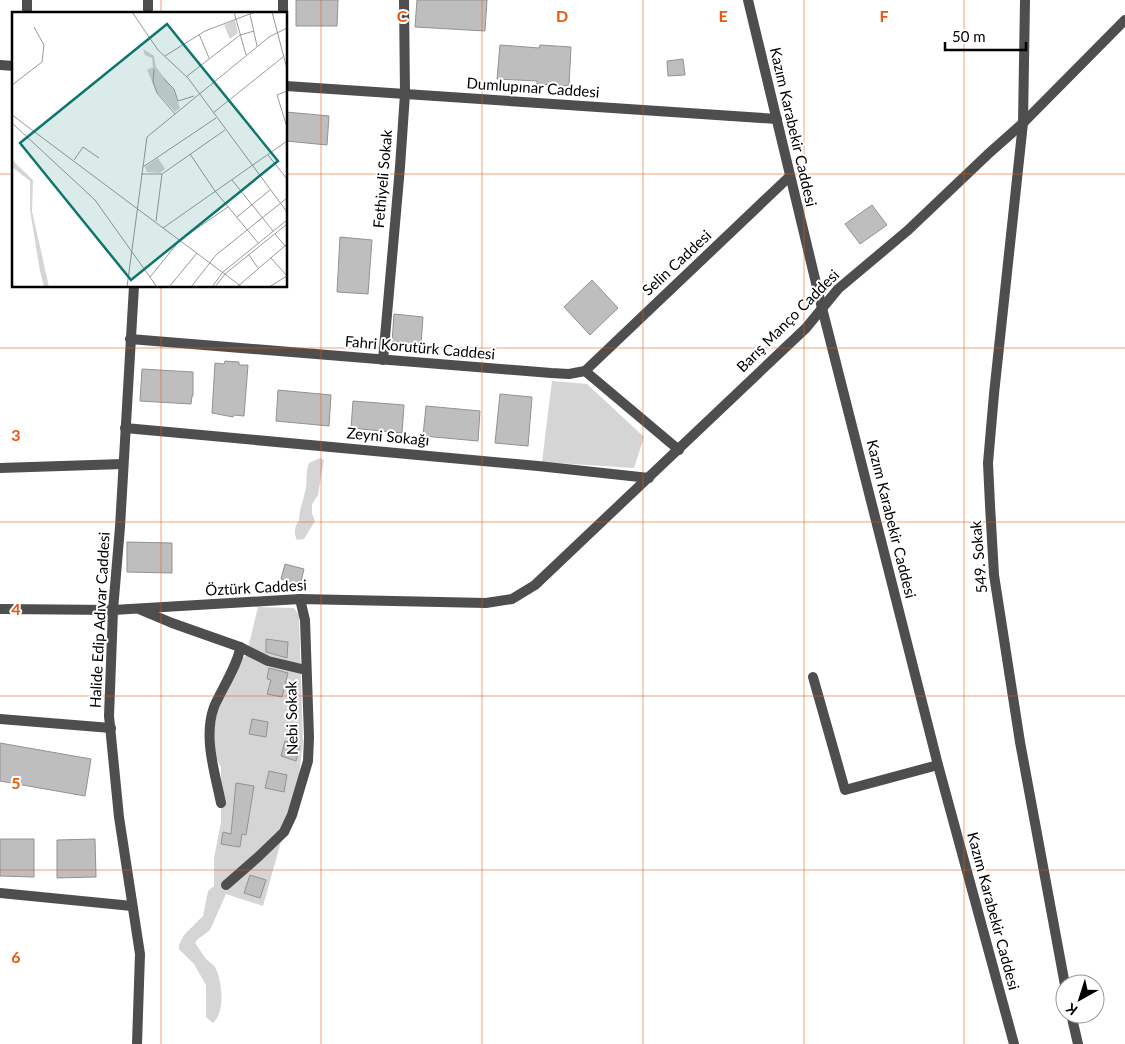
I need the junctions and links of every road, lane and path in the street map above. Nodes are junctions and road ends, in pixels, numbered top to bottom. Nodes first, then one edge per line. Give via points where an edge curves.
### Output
1 (404, 0) edge
2 (748, 0) edge
3 (1025, 0) edge
4 (1125, 20) edge
5 (288, 86) edge
6 (405, 94) junction
7 (777, 119) junction
8 (1023, 123) junction
9 (789, 177) junction
10 (134, 288) edge
11 (822, 308) junction
12 (130, 339) junction
13 (383, 360) junction
14 (585, 371) junction
15 (125, 428) junction
16 (678, 450) junction
17 (123, 464) junction
18 (0, 468) edge
19 (649, 478) junction
20 (300, 599) junction
21 (512, 599) joint
22 (138, 608) junction
23 (0, 609) edge
24 (114, 610) junction
25 (240, 647) junction
26 (306, 670) junction
27 (813, 677) dead end
28 (0, 719) edge
29 (111, 728) junction
30 (938, 765) junction
31 (221, 802) dead end
32 (226, 885) dead end
33 (0, 893) edge
34 (132, 906) junction
35 (1063, 974) edge
36 (1073, 1024) edge
37 (137, 1044) edge
38 (1014, 1044) edge
39 (1078, 1044) edge

1 - 6 street, Fethiyeli Sokak
2 - 7 street, Kazım Karabekir Caddesi
3 - 8 street, 549. Sokak
4 - 8 street, Barış Manço Caddesi
5 - 6 street, Dumlupınar Caddesi
6 - 7 street, Dumlupınar Caddesi
6 - 13 street, Fethiyeli Sokak
7 - 9 street, Kazım Karabekir Caddesi
8 - 11 street, Barış Manço Caddesi via 907,231 838,289
8 - 35 street, 549. Sokak via 988,463 994,575 1018,733
9 - 11 street, Kazım Karabekir Caddesi
9 - 14 street, Selin Caddesi
10 - 12 street, Halide Edip Adıvar Caddesi
11 - 16 street, Barış Manço Caddesi via 806,328
11 - 30 street, Kazım Karabekir Caddesi
12 - 13 street, Fahri Korutürk Caddesi
12 - 15 street, Halide Edip Adıvar Caddesi
13 - 14 street, Fahri Korutürk Caddesi via 569,374
14 - 16 street
15 - 17 street, Halide Edip Adıvar Caddesi
15 - 19 street, Zeyni Sokağı
16 - 19 street, Barış Manço Caddesi
17 - 18 street
17 - 24 street, Halide Edip Adıvar Caddesi
19 - 21 street, Barış Manço Caddesi via 536,585
20 - 21 street, Öztürk Caddesi via 486,603
20 - 22 street, Öztürk Caddesi
20 - 26 street, Nebi Sokak via 305,620
22 - 24 street, Öztürk Caddesi
22 - 25 street
23 - 24 street, Öztürk Caddesi
24 - 29 street, Halide Edip Adıvar Caddesi
25 - 26 street via 268,661
25 - 31 street via 212,718 210,737
26 - 32 street, Nebi Sokak via 308,761 292,815 284,832
27 - 30 street via 846,790
28 - 29 street
29 - 34 street, Halide Edip Adıvar Caddesi
30 - 38 street, Kazım Karabekir Caddesi
33 - 34 street
34 - 37 street, Halide Edip Adıvar Caddesi via 140,954
36 - 39 street

